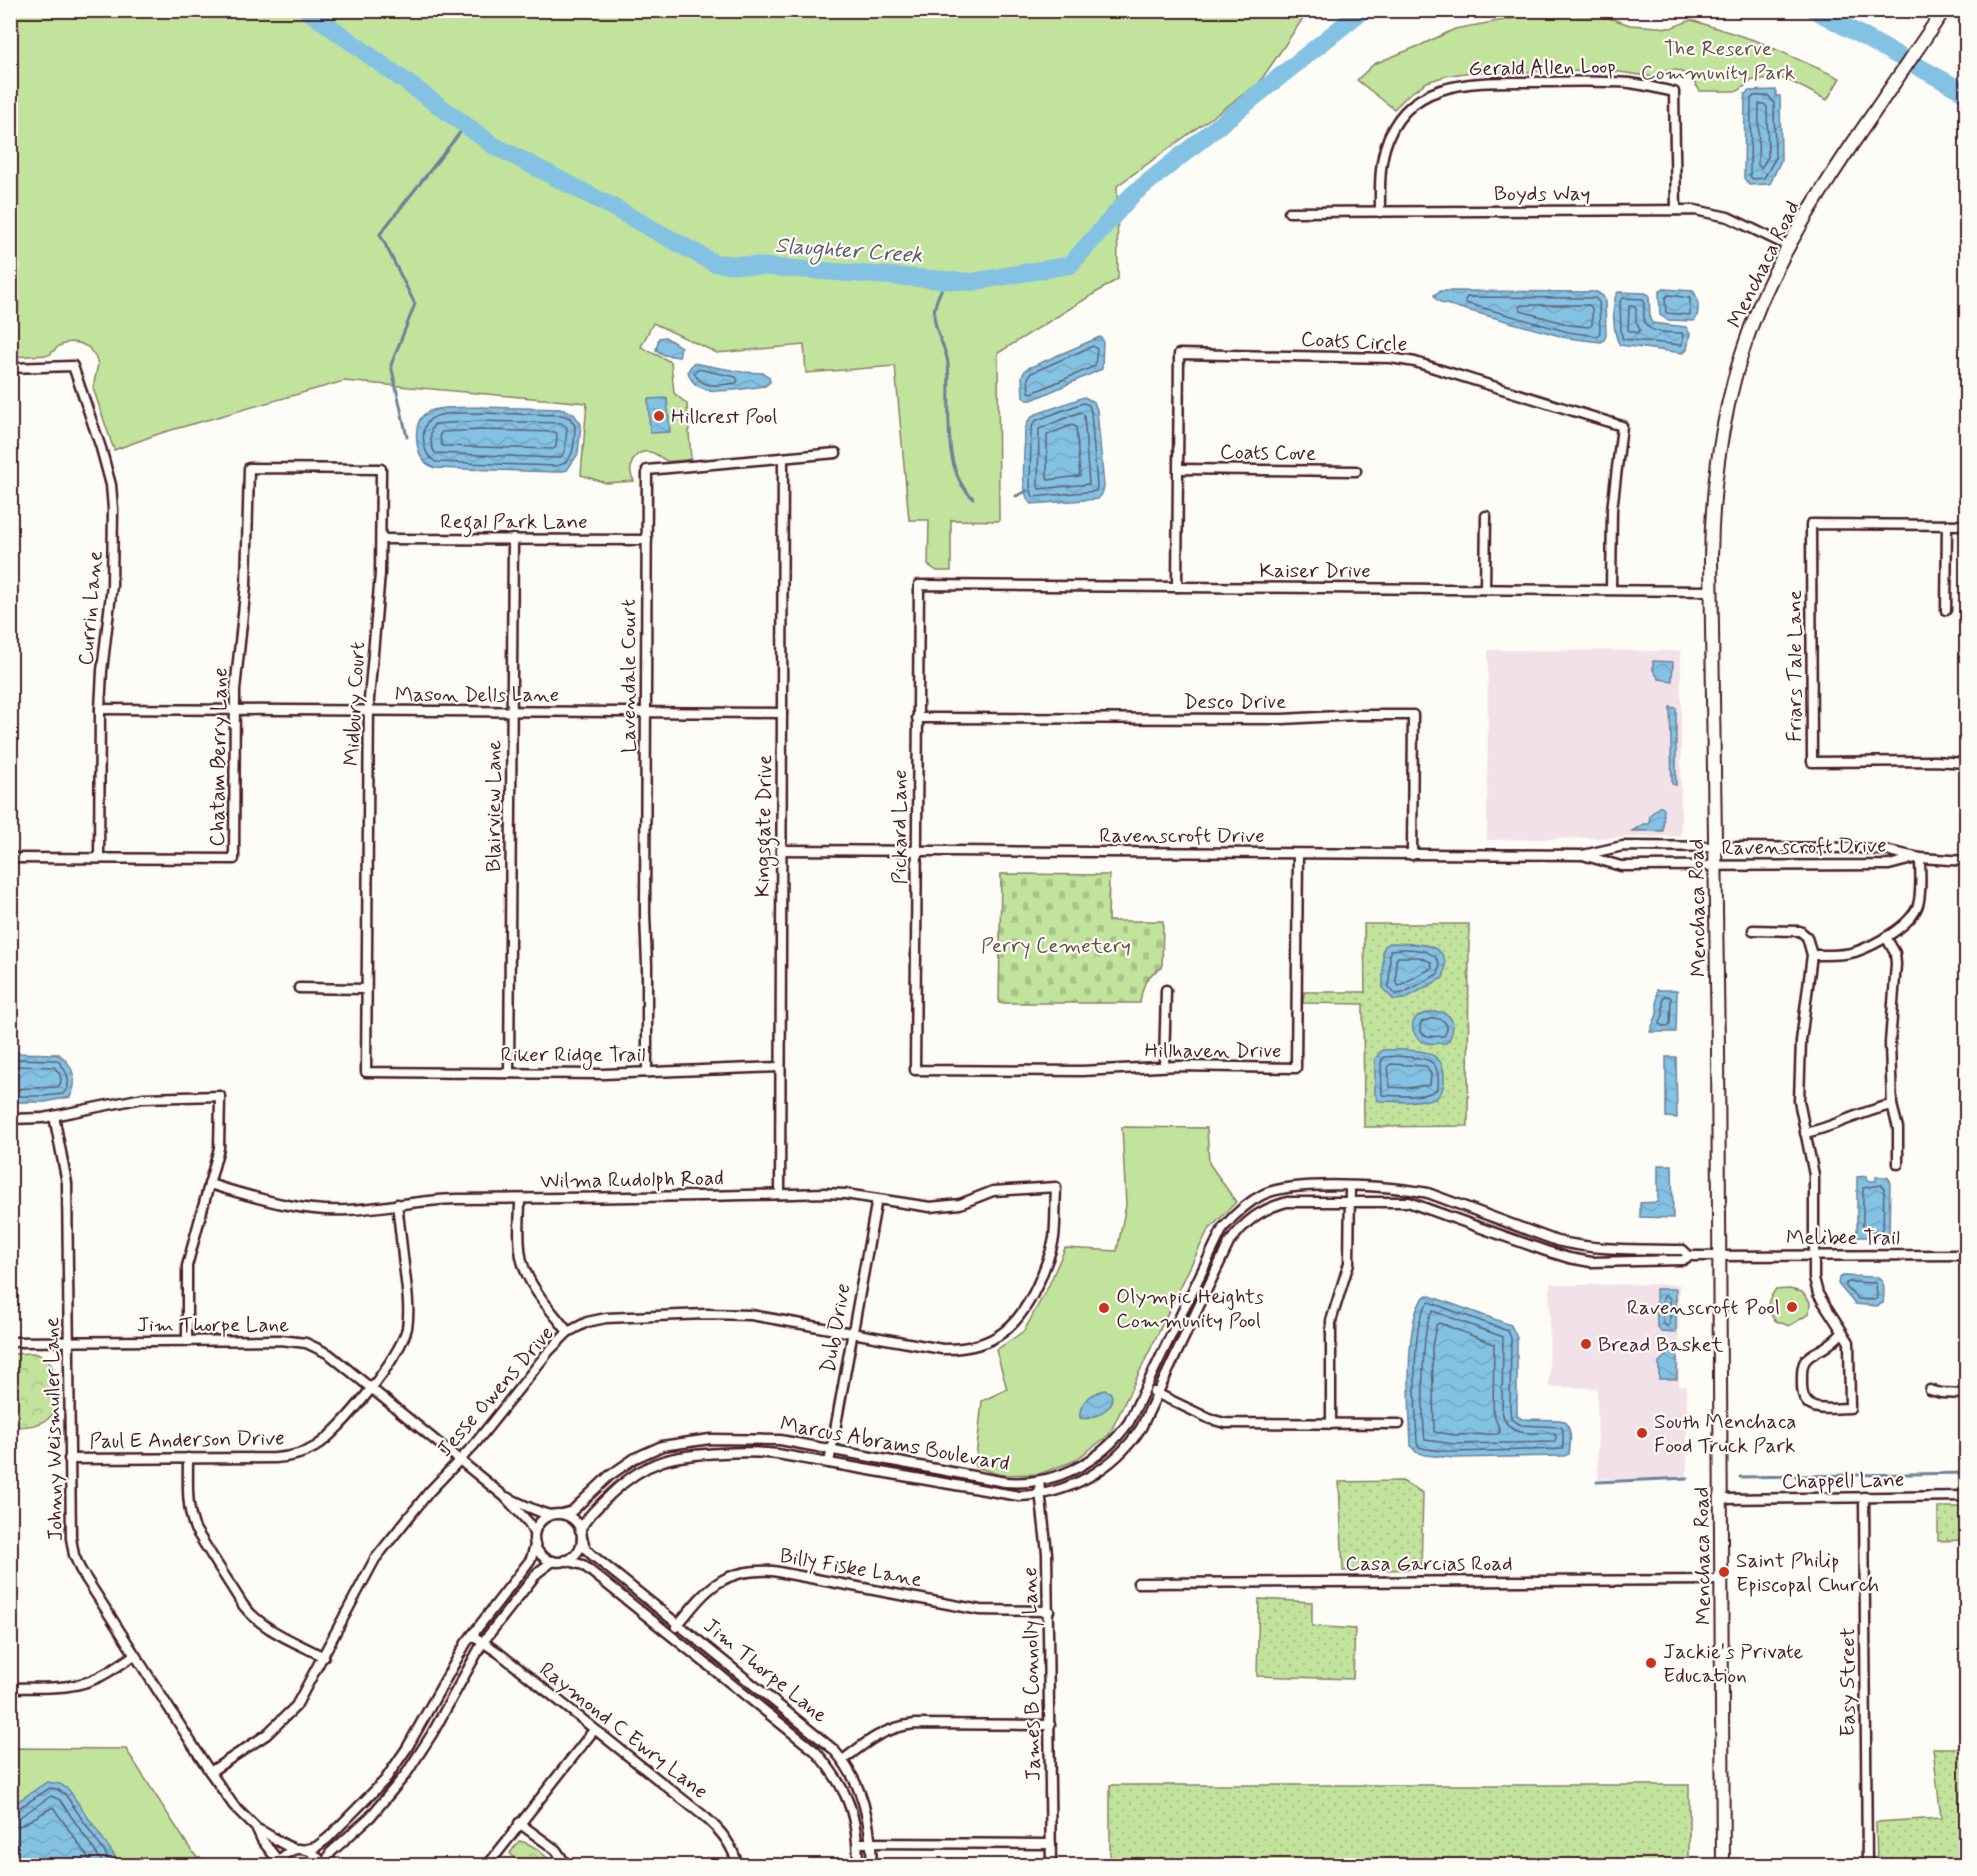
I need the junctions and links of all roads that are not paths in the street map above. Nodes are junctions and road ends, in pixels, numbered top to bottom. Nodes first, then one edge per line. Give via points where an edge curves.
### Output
1 (1944, 10) edge
2 (1676, 210) junction
3 (1289, 212) dead end
4 (1380, 212) junction
5 (1788, 246) junction
6 (10, 368) edge
7 (836, 453) dead end
8 (783, 458) junction
9 (249, 468) joint
10 (1179, 469) junction
11 (1356, 471) dead end
12 (1486, 516) dead end
13 (1947, 525) junction
14 (1966, 525) edge
15 (381, 539) junction
16 (513, 539) junction
17 (647, 540) junction
18 (919, 585) joint
19 (1177, 587) junction
20 (1485, 589) junction
21 (1611, 590) junction
22 (1711, 591) junction
23 (1946, 610) dead end
24 (100, 709) junction
25 (234, 710) junction
26 (369, 711) junction
27 (512, 712) junction
28 (646, 712) junction
29 (782, 713) junction
30 (917, 718) junction
31 (1966, 764) edge
32 (1716, 847) junction
33 (781, 850) junction
34 (917, 851) junction
35 (1298, 854) junction
36 (1412, 855) junction
37 (1583, 855) junction
38 (10, 858) edge
39 (99, 858) junction
40 (1920, 858) junction
41 (1966, 861) edge
42 (1716, 866) junction
43 (1753, 930) dead end
44 (1886, 937) junction
45 (1812, 955) junction
46 (299, 988) dead end
47 (366, 989) junction
48 (1166, 990) dead end
49 (1164, 1066) junction
50 (779, 1067) junction
51 (915, 1070) joint
52 (366, 1072) joint
53 (647, 1072) junction
54 (509, 1073) junction
55 (1892, 1105) junction
56 (54, 1116) junction
57 (10, 1119) edge
58 (1805, 1133) junction
59 (1898, 1164) dead end
60 (210, 1184) junction
61 (1056, 1187) joint
62 (1350, 1187) junction
63 (780, 1194) junction
64 (520, 1199) junction
65 (877, 1199) junction
66 (1350, 1201) junction
67 (397, 1204) junction
68 (1814, 1254) junction
69 (1966, 1255) edge
70 (1689, 1256) junction
71 (1720, 1256) junction
72 (568, 1332) junction
73 (853, 1333) junction
74 (1842, 1333) junction
75 (187, 1341) junction
76 (10, 1342) edge
77 (69, 1342) junction
78 (371, 1387) junction
79 (1146, 1388) junction
80 (1930, 1390) dead end
81 (1158, 1394) junction
82 (1966, 1394) edge
83 (1331, 1424) junction
84 (1399, 1424) dead end
85 (832, 1449) junction
86 (188, 1458) junction
87 (69, 1459) junction
88 (460, 1461) junction
89 (829, 1463) junction
90 (1039, 1482) junction
91 (1040, 1495) junction
92 (1966, 1496) edge
93 (505, 1497) junction
94 (1864, 1497) junction
95 (1720, 1499) junction
96 (562, 1514) junction
97 (550, 1515) junction
98 (534, 1533) junction
99 (581, 1534) junction
100 (535, 1545) junction
101 (566, 1560) junction
102 (553, 1561) junction
103 (1721, 1580) junction
104 (1138, 1583) dead end
105 (1049, 1611) junction
106 (679, 1623) junction
107 (670, 1634) junction
108 (472, 1635) junction
109 (483, 1642) junction
110 (135, 1655) junction
111 (324, 1657) junction
112 (10, 1688) edge
113 (1050, 1725) junction
114 (594, 1730) junction
115 (843, 1760) junction
116 (210, 1772) junction
117 (519, 1823) junction
118 (257, 1829) junction
119 (858, 1843) junction
120 (871, 1843) junction
121 (1051, 1844) junction
122 (296, 1849) junction
123 (307, 1849) junction
124 (277, 1866) edge
125 (324, 1866) edge
126 (487, 1866) edge
127 (567, 1866) edge
128 (738, 1866) edge
129 (858, 1866) edge
130 (872, 1866) edge
131 (1051, 1866) edge
132 (1723, 1866) edge
133 (1867, 1866) edge

1 - 5 main road, Menchaca Road
2 - 4 street, Boyds Way
2 - 4 street, Gerald Allen Loop via 1674,92 1620,83 1478,82 1440,89 1402,116 1384,150
2 - 5 street, Boyds Way via 1728,217
3 - 4 street, Boyds Way
5 - 22 main road, Menchaca Road via 1756,314 1724,423 1712,512
6 - 24 street, Currin Lane via 73,366 111,485 112,585
7 - 8 street, Lavendale Court
8 - 17 street, Lavendale Court via 648,470
8 - 29 street, Kingsgate Drive
9 - 15 street, Midbury Court via 381,469
9 - 25 street, Chatam Berry Lane via 246,585
10 - 11 street, Coats Cove
10 - 19 street, Coats Circle
10 - 21 street, Coats Circle via 1179,354 1370,356 1415,362 1622,426 1612,510
12 - 20 street
13 - 14 street
13 - 23 street
13 - 31 street, Friars Tale Lane via 1811,524 1812,762
15 - 16 street, Regal Park Lane
15 - 26 street, Midbury Court
16 - 17 street, Regal Park Lane
16 - 27 street, Blairview Lane
17 - 28 street, Lavendale Court
18 - 19 street, Kaiser Drive
18 - 30 street, Pickard Lane
19 - 20 street, Kaiser Drive
20 - 21 street, Kaiser Drive
21 - 22 street, Kaiser Drive
22 - 32 main road, Menchaca Road
24 - 25 street, Mason Dells Lane
24 - 39 street, Currin Lane
25 - 26 street, Mason Dells Lane
25 - 39 street, Chatam Berry Lane via 234,859
26 - 27 street, Mason Dells Lane
26 - 47 street, Midbury Court
27 - 28 street, Mason Dells Lane
27 - 54 street, Blairview Lane
28 - 29 street, Mason Dells Lane
28 - 53 street, Lavendale Court
29 - 33 street, Kingsgate Drive
30 - 34 street, Pickard Lane
30 - 36 street, Desco Drive via 1283,719 1413,715
32 - 37 street, Ravenscroft Drive via 1623,846
32 - 40 street, Ravenscroft Drive via 1860,848
32 - 42 main road, Menchaca Road
33 - 34 street, Ravenscroft Drive
33 - 50 street, Kingsgate Drive
34 - 35 street, Ravenscroft Drive
34 - 51 street, Pickard Lane
35 - 36 street, Ravenscroft Drive
35 - 49 street, Hillhaven Drive via 1296,1068
36 - 37 street, Ravenscroft Drive
37 - 42 street, Ravenscroft Drive via 1621,866
38 - 39 street, Chatam Berry Lane
40 - 41 street, Ravenscroft Drive
40 - 42 street, Ravenscroft Drive via 1889,865
40 - 44 street via 1917,907 1908,921
42 - 71 main road, Menchaca Road
43 - 45 street via 1800,931 1807,937
44 - 45 street via 1855,952
44 - 55 street via 1896,964 1891,1033
45 - 58 street via 1800,1057 1799,1101
46 - 47 street
47 - 52 street, Midbury Court
48 - 49 street
49 - 51 street, Hillhaven Drive via 1082,1071
50 - 53 street, Riker Ridge Trail
50 - 63 street, Kingsgate Drive
52 - 54 street, Riker Ridge Trail
53 - 54 street, Riker Ridge Trail
55 - 58 street
55 - 59 street via 1898,1128
56 - 57 street
56 - 60 street via 143,1098 220,1096 220,1136
56 - 77 street, Johnny Weismuller Lane via 67,1183
58 - 68 street via 1814,1175
60 - 67 street, Wilma Rudolph Road via 312,1209 347,1210
60 - 75 street via 187,1266
61 - 65 street, Wilma Rudolph Road via 993,1191 946,1207
61 - 73 street, Jesse Owens Drive via 1054,1235 1046,1265 1028,1307 1001,1335 979,1345 942,1349
62 - 66 street
62 - 70 street, Marcus Abrams Boulevard via 1428,1193 1575,1245 1683,1250
62 - 79 street, Marcus Abrams Boulevard via 1282,1189 1263,1194 1233,1215 1216,1239
63 - 64 street, Wilma Rudolph Road
63 - 65 street, Wilma Rudolph Road via 845,1194
64 - 67 street, Wilma Rudolph Road
64 - 72 street via 520,1251 526,1272
65 - 73 street, Dub Drive
66 - 70 street, Marcus Abrams Boulevard via 1417,1204 1569,1258 1591,1262 1683,1260
66 - 81 street, Marcus Abrams Boulevard via 1287,1202 1261,1211 1240,1227
66 - 83 street via 1349,1263 1331,1321
67 - 78 street, Paul E Anderson Drive via 408,1321 397,1351
68 - 69 street, Melibee Trail
68 - 71 street, Melibee Trail
68 - 74 street via 1815,1287
70 - 71 street, Marcus Abrams Boulevard
71 - 95 main road, Menchaca Road
72 - 73 street, Jesse Owens Drive via 606,1318 706,1314 771,1317
72 - 88 street, Jesse Owens Drive
73 - 85 street, Dub Drive
74 - 74 street via 1850,1349 1850,1408 1809,1405 1802,1392 1803,1363
75 - 77 street, Jim Thorpe Lane
75 - 78 street, Jim Thorpe Lane via 306,1343 329,1354
76 - 77 street, Jim Thorpe Lane
77 - 87 street, Johnny Weismuller Lane
78 - 86 street, Paul E Anderson Drive via 334,1432 301,1453 275,1458
78 - 88 street, Jim Thorpe Lane
79 - 81 street
79 - 90 street, Marcus Abrams Boulevard via 1129,1422 1108,1447 1066,1473
80 - 82 street
81 - 83 street via 1225,1423
81 - 91 street, Marcus Abrams Boulevard via 1142,1428 1122,1452 1087,1479
83 - 84 street
85 - 89 street, Dub Drive
85 - 90 street, Marcus Abrams Boulevard via 1005,1482
85 - 96 street, Marcus Abrams Boulevard via 755,1438 662,1446 617,1470 572,1510
86 - 87 street, Paul E Anderson Drive
86 - 111 street via 188,1505 195,1529 243,1605 265,1626
87 - 110 street, Johnny Weismuller Lane via 74,1555
88 - 93 street, Jim Thorpe Lane
88 - 111 street, Jesse Owens Drive via 429,1492 375,1559
89 - 91 street, Marcus Abrams Boulevard via 1004,1495
89 - 99 street, Marcus Abrams Boulevard via 756,1452 670,1458 624,1482 588,1515
90 - 91 street, James B Connolly Lane
91 - 105 street, James B Connolly Lane
92 - 94 street, Chappell Lane
93 - 97 street, Jim Thorpe Lane
93 - 98 street, Jim Thorpe Lane
94 - 95 street, Chappell Lane
94 - 133 street, Easy Street
95 - 103 main road, Menchaca Road
96 - 97 street
96 - 99 street via 573,1520
97 - 98 street
98 - 100 street
99 - 101 street via 578,1550
99 - 106 street, Jim Thorpe Lane via 592,1555
100 - 102 street via 542,1556
100 - 108 street via 531,1559
101 - 102 street
101 - 107 street, Jim Thorpe Lane via 583,1565
102 - 109 street via 537,1573
103 - 104 street, Casa Garcias Road
103 - 132 main road, Menchaca Road
105 - 106 street, Billy Fiske Lane via 980,1610 760,1570 736,1574 710,1588
105 - 113 street, James B Connolly Lane
106 - 107 street, Billy Fiske Lane
106 - 115 street, Jim Thorpe Lane via 816,1733
107 - 119 street, Jim Thorpe Lane via 815,1750 846,1793
108 - 109 street, Raymond C Ewry Lane
108 - 123 street via 385,1780 328,1838
109 - 114 street, Raymond C Ewry Lane
109 - 125 street via 406,1774 369,1817 330,1853
110 - 112 street via 83,1684
110 - 116 street, Johnny Weismuller Lane
111 - 116 street, Jesse Owens Drive via 305,1693 287,1716 261,1739
113 - 115 street via 900,1725 879,1733
113 - 121 street, James B Connolly Lane
114 - 117 street
114 - 128 street, Raymond C Ewry Lane via 718,1829 733,1849
115 - 120 street, Jim Thorpe Lane via 864,1803
116 - 118 street, Johnny Weismuller Lane via 234,1806
117 - 126 street
117 - 127 street via 556,1850
118 - 122 street, Johnny Weismuller Lane
118 - 124 street, Johnny Weismuller Lane
119 - 120 street
119 - 129 street, Jim Thorpe Lane
120 - 121 street
120 - 130 street, Jim Thorpe Lane
121 - 131 street, James B Connolly Lane
122 - 123 street
122 - 124 street via 284,1855
123 - 125 street

